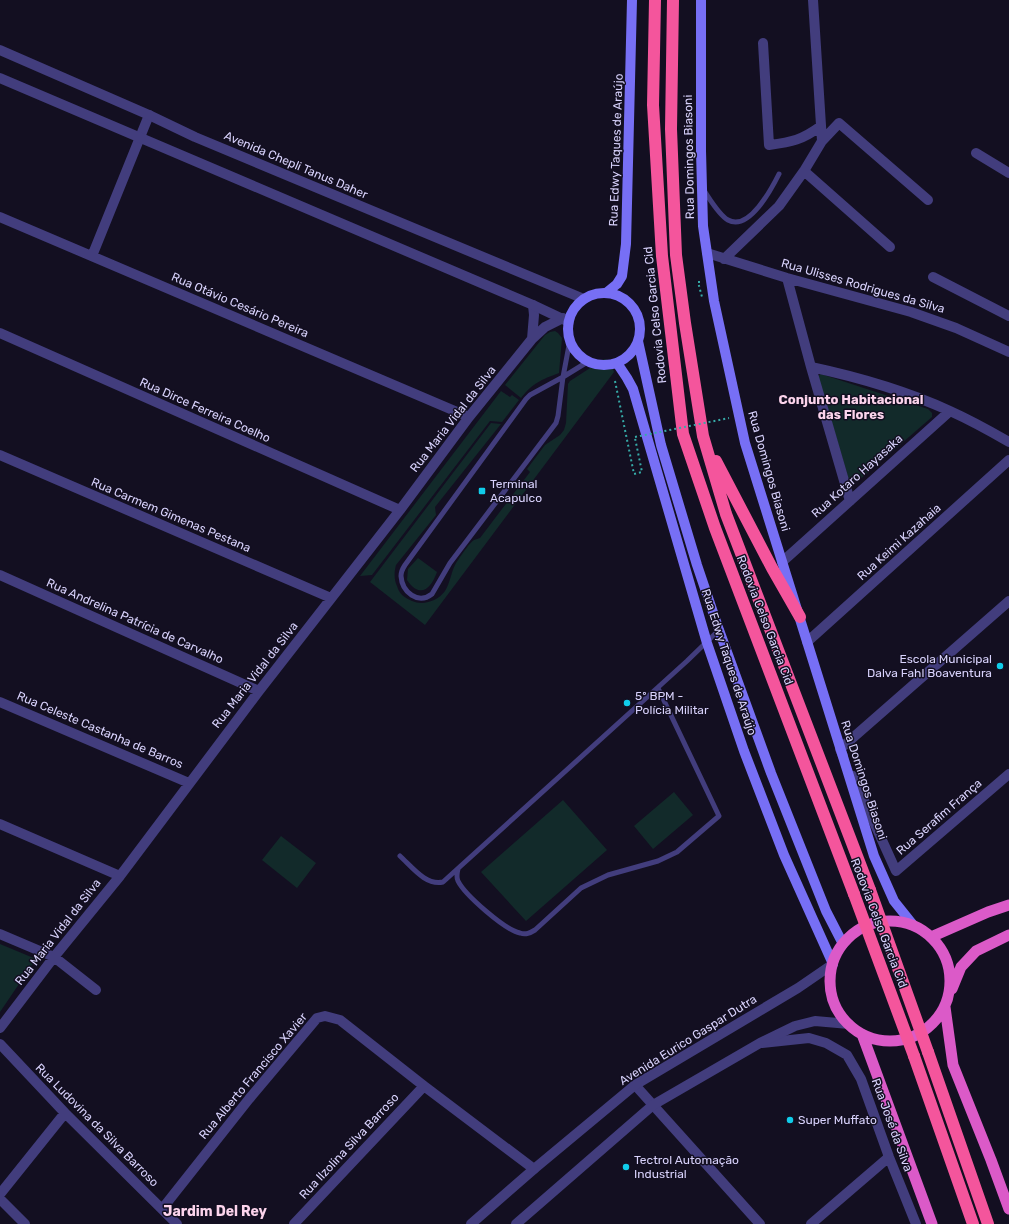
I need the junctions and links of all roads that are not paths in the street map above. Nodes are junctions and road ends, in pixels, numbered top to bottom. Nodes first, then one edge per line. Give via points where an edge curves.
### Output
1 (632, 0) edge
2 (655, 0) edge
3 (673, 0) edge
4 (701, 0) edge
5 (813, 0) edge
6 (763, 43) dead end
7 (0, 50) edge
8 (0, 78) edge
9 (149, 115) junction
10 (821, 126) junction
11 (140, 137) junction
12 (822, 141) junction
13 (976, 153) dead end
14 (804, 171) junction
15 (1009, 173) edge
16 (779, 174) dead end
17 (703, 189) junction
18 (928, 200) dead end
19 (0, 217) edge
20 (890, 247) dead end
21 (707, 253) junction
22 (92, 256) junction
23 (724, 259) junction
24 (934, 277) dead end
25 (787, 278) junction
26 (606, 293) junction
27 (584, 299) junction
28 (533, 305) junction
29 (1009, 316) edge
30 (566, 320) junction
31 (0, 333) edge
32 (532, 339) junction
33 (570, 340) junction
34 (638, 341) junction
35 (1009, 352) edge
36 (589, 361) junction
37 (617, 363) junction
38 (811, 368) junction
39 (563, 377) junction
40 (950, 411) junction
41 (469, 417) junction
42 (703, 436) junction
43 (1009, 442) edge
44 (0, 455) edge
45 (1009, 460) edge
46 (850, 501) junction
47 (400, 510) junction
48 (782, 562) junction
49 (0, 575) edge
50 (331, 598) junction
51 (1009, 600) edge
52 (800, 617) junction
53 (719, 630) junction
54 (807, 642) junction
55 (707, 643) junction
56 (658, 688) junction
57 (259, 691) junction
58 (0, 702) edge
59 (840, 749) junction
60 (1009, 774) edge
61 (189, 783) junction
62 (0, 824) edge
63 (400, 856) dead end
64 (458, 869) junction
65 (120, 876) junction
66 (1009, 906) edge
67 (914, 926) junction
68 (0, 934) edge
69 (1009, 935) edge
70 (931, 937) junction
71 (843, 944) junction
72 (54, 957) junction
73 (833, 964) junction
74 (96, 990) dead end
75 (946, 1004) junction
76 (849, 1024) junction
77 (0, 1028) edge
78 (862, 1034) junction
79 (760, 1043) junction
80 (0, 1044) edge
81 (635, 1085) junction
82 (424, 1086) junction
83 (653, 1105) junction
84 (65, 1113) junction
85 (889, 1157) junction
86 (534, 1169) junction
87 (0, 1194) edge
88 (0, 1199) edge
89 (162, 1209) junction
90 (1009, 1209) edge
91 (24, 1224) edge
92 (177, 1224) edge
93 (294, 1224) edge
94 (471, 1224) edge
95 (516, 1224) edge
96 (760, 1224) edge
97 (811, 1224) edge
98 (916, 1224) edge
99 (932, 1224) edge
100 (973, 1224) edge
101 (988, 1224) edge

1 - 26 main road, Rua Edwy Taques de Araújo via 626,244 622,276
2 - 100 highway, Rodovia Celso Garcia Cid, bridge via 653,105 662,256 682,434 914,1056
3 - 42 highway, Rodovia Celso Garcia Cid via 671,130 676,255
4 - 17 main road, Rua Domingos Biasoni
5 - 10 street
6 - 10 street via 769,145 798,140
7 - 9 street, Avenida Chepli Tanus Daher
8 - 11 street
9 - 11 street
9 - 27 street, Avenida Chepli Tanus Daher
10 - 12 street
11 - 22 street
11 - 28 street
12 - 14 street
12 - 18 street via 840,123
13 - 15 street
14 - 20 street
14 - 23 street via 779,206
16 - 17 lane via 762,203 738,222 730,221 723,216
17 - 21 main road, Rua Domingos Biasoni via 703,226
19 - 22 street, Rua Otávio Cesário Pereira
21 - 23 street, Rua Ulisses Rodrigues da Silva
21 - 48 main road, Rua Domingos Biasoni via 714,301 745,443
22 - 41 street, Rua Otávio Cesário Pereira
23 - 25 street, Rua Ulisses Rodrigues da Silva
24 - 29 street
25 - 35 street, Rua Ulisses Rodrigues da Silva via 911,312 956,328
25 - 38 street
26 - 27 main road
26 - 34 main road via 627,301 635,310 640,330
27 - 30 main road
28 - 30 street
28 - 32 street
30 - 32 street, Rua Maria Vidal da Silva via 544,327
30 - 33 main road
31 - 47 street, Rua Dirce Ferreira Coelho
32 - 41 street, Rua Maria Vidal da Silva
33 - 36 main road via 576,350
33 - 39 lane
34 - 37 main road via 634,350
34 - 53 main road, Rua Edwy Taques de Araújo via 661,444
36 - 37 main road via 606,365
36 - 39 lane
37 - 55 main road, Rua Edwy Taques de Araújo via 633,389
38 - 40 street via 878,385
38 - 46 street
39 - 39 lane via 556,423 450,563 432,594 427,598 413,596 403,584 402,572 405,564 530,395
40 - 43 street
40 - 46 street, Rua Kotaro Hayasaka
41 - 47 street, Rua Maria Vidal da Silva
42 - 52 highway
42 - 101 highway, Rodovia Celso Garcia Cid, bridge via 726,514 870,890
44 - 50 street, Rua Carmem Gimenas Pestana
45 - 54 street, Rua Keimi Kazahaia
46 - 48 street, Rua Kotaro Hayasaka
47 - 50 street, Rua Maria Vidal da Silva
48 - 52 main road, Rua Domingos Biasoni
49 - 57 street, Rua Andrelina Patrícia de Carvalho
50 - 57 street, Rua Maria Vidal da Silva
51 - 59 street
52 - 54 main road, Rua Domingos Biasoni
53 - 55 lane
53 - 71 main road, Rua Edwy Taques de Araújo via 771,773 826,911
54 - 59 main road, Rua Domingos Biasoni
55 - 56 lane
55 - 73 main road, Rua Edwy Taques de Araújo via 744,751 784,855
56 - 64 lane
56 - 64 lane via 719,816 677,852 658,861 608,875 587,884 535,930 527,934 514,931 480,906 458,880
57 - 61 street, Rua Maria Vidal da Silva
58 - 61 street, Rua Celeste Castanha de Barros
59 - 60 street, Rua Serafim França via 896,871
59 - 67 main road, Rua Domingos Biasoni via 874,856 894,901
61 - 65 street, Rua Maria Vidal da Silva
62 - 65 street
63 - 64 lane via 432,882 443,882
65 - 72 street, Rua Maria Vidal da Silva
66 - 70 highway via 988,912
67 - 70 highway
67 - 71 highway via 886,921 871,924 858,930
68 - 72 street
69 - 75 highway via 976,951 961,968
70 - 75 highway via 942,950 949,966 951,984
71 - 73 highway
72 - 74 street
72 - 77 street, Rua Maria Vidal da Silva
73 - 76 highway via 830,980 832,996
73 - 81 street, Avenida Eurico Gaspar Dutra via 798,988
75 - 78 highway via 933,1024 917,1035 897,1041 877,1040
75 - 90 highway via 953,1065
76 - 78 highway
76 - 79 street via 815,1021 795,1026
78 - 99 highway
79 - 83 street
79 - 85 street, Rua José da Silva via 809,1038 826,1042 847,1055 861,1078
80 - 84 street, Rua Ludovina da Silva Barroso
81 - 83 street
81 - 86 street, Avenida Eurico Gaspar Dutra
82 - 86 street, Rua Alberto Francisco Xavier
82 - 89 street, Rua Alberto Francisco Xavier via 340,1020 325,1016 317,1018
82 - 93 street, Rua Ilzolina Silva Barroso
83 - 95 street
83 - 96 street
84 - 87 street
84 - 89 street, Rua Ludovina da Silva Barroso
85 - 97 street
85 - 98 street, Rua José da Silva
86 - 94 street, Avenida Eurico Gaspar Dutra
88 - 91 street
89 - 92 street, Rua Ludovina da Silva Barroso

